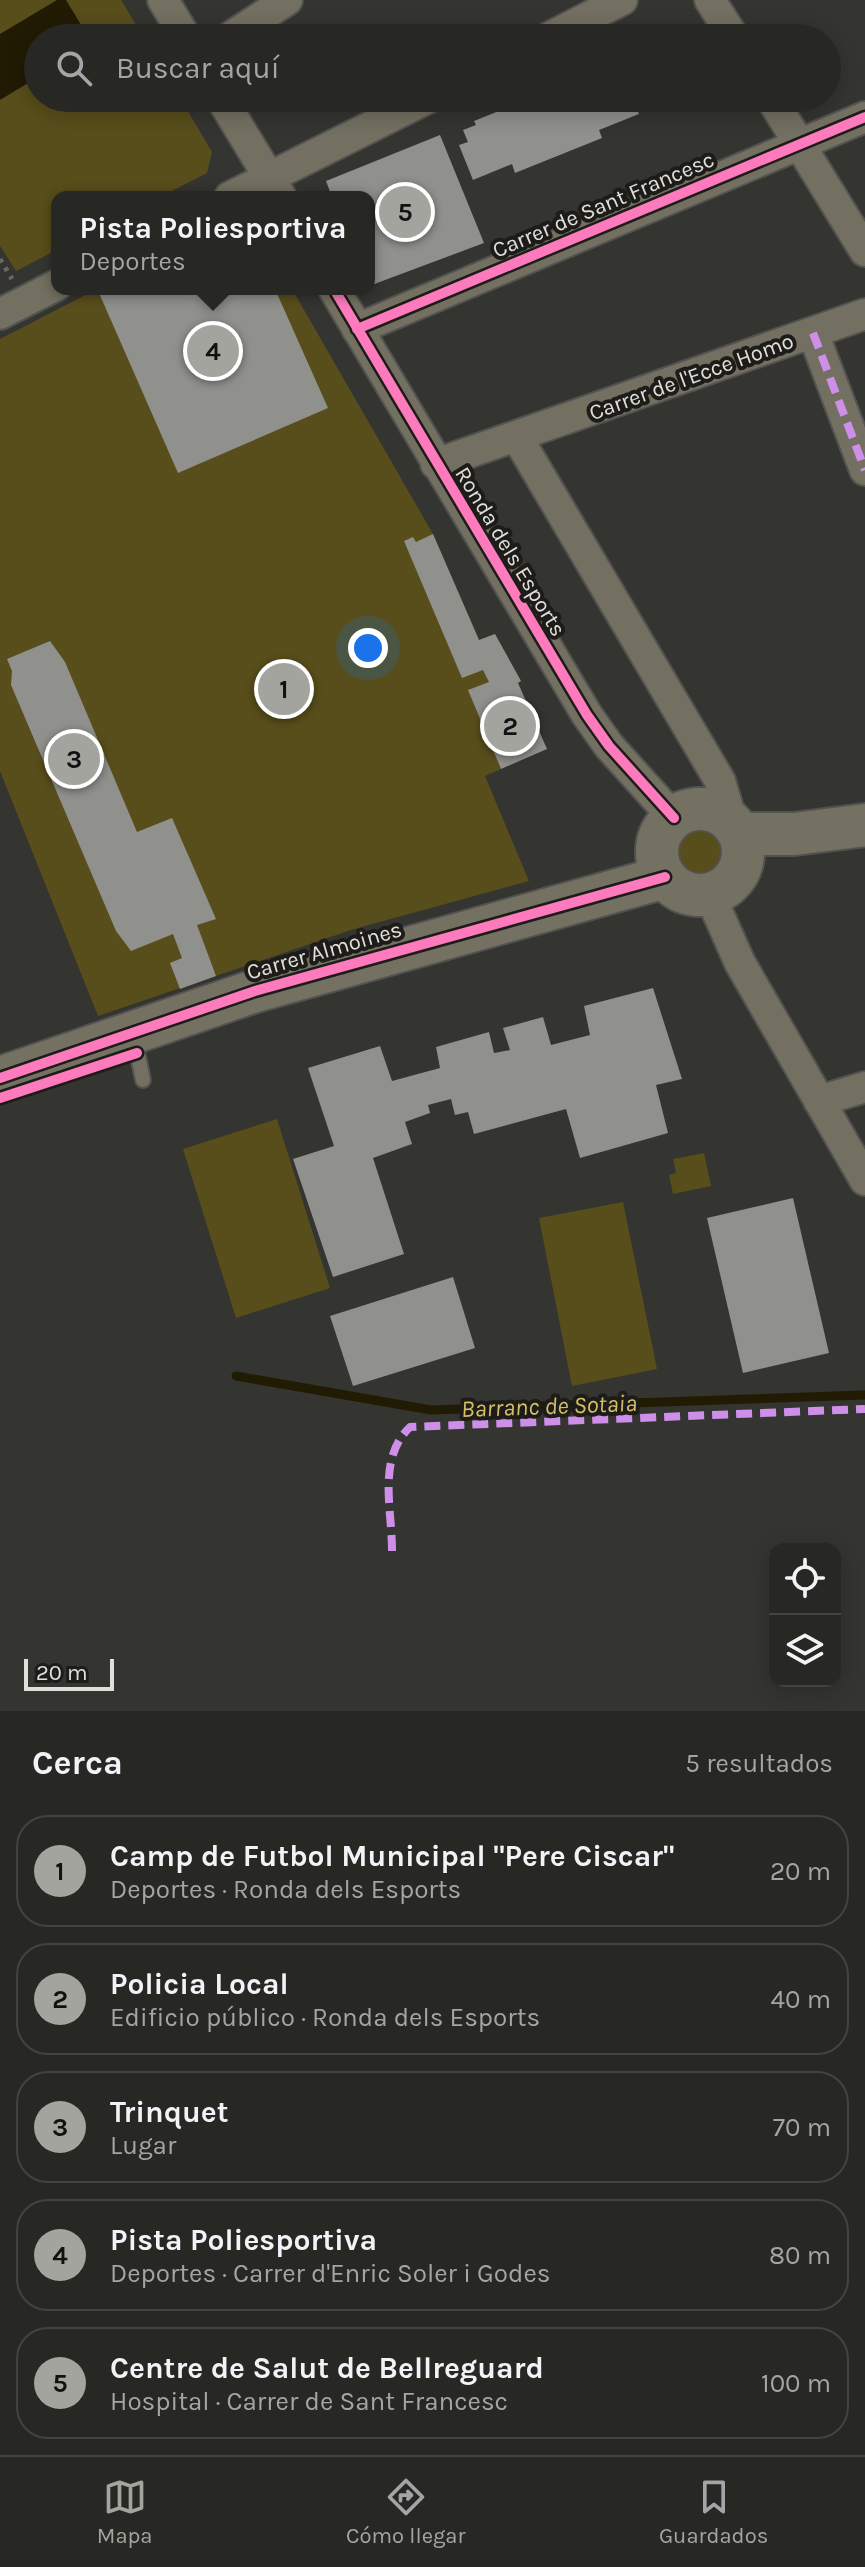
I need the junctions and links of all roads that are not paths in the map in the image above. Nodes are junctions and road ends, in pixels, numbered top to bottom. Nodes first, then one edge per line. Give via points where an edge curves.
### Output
1 (163, 0) edge
2 (287, 0) edge
3 (622, 0) edge
4 (718, 3) edge
5 (178, 24) edge
6 (250, 24) edge
7 (575, 24) edge
8 (728, 24) edge
9 (229, 112) edge
10 (404, 112) edge
11 (779, 112) edge
12 (865, 117) edge
13 (798, 144) junction
14 (275, 187) edge
15 (865, 251) edge
16 (51, 288) edge
17 (337, 295) edge
18 (0, 314) edge
19 (865, 314) edge
20 (357, 329) junction
21 (813, 333) junction
22 (517, 437) junction
23 (436, 464) junction
24 (865, 470) edge
25 (674, 818) junction
26 (865, 825) edge
27 (736, 828) junction
28 (665, 877) junction
29 (709, 893) junction
30 (133, 1033) junction
31 (0, 1078) edge
32 (143, 1080) dead end
33 (865, 1087) edge
34 (819, 1101) junction
35 (865, 1180) edge

1 - 5 street
2 - 6 street
3 - 7 street
4 - 8 street
9 - 14 street
10 - 14 street
11 - 13 street
12 - 13 street, Carrer de Sant Francesc
13 - 15 street
13 - 20 street, Carrer de Sant Francesc
16 - 18 street
17 - 20 street, Ronda dels Esports
19 - 21 street, Carrer de l'Ecce Homo
20 - 23 street, Ronda dels Esports
21 - 22 street, Carrer de l'Ecce Homo
21 - 24 street
22 - 23 street, Carrer de l'Ecce Homo
22 - 27 street via 720,781
23 - 25 street, Ronda dels Esports via 587,715
25 - 27 street via 708,809
25 - 28 street via 660,835 657,849
26 - 27 street via 794,834
27 - 29 street via 743,860 729,884
28 - 29 street via 688,893
28 - 30 street, Carrer Almoines via 371,956
29 - 34 street via 740,963
30 - 31 street, Carrer Almoines
30 - 32 lane
33 - 34 street
34 - 35 street

